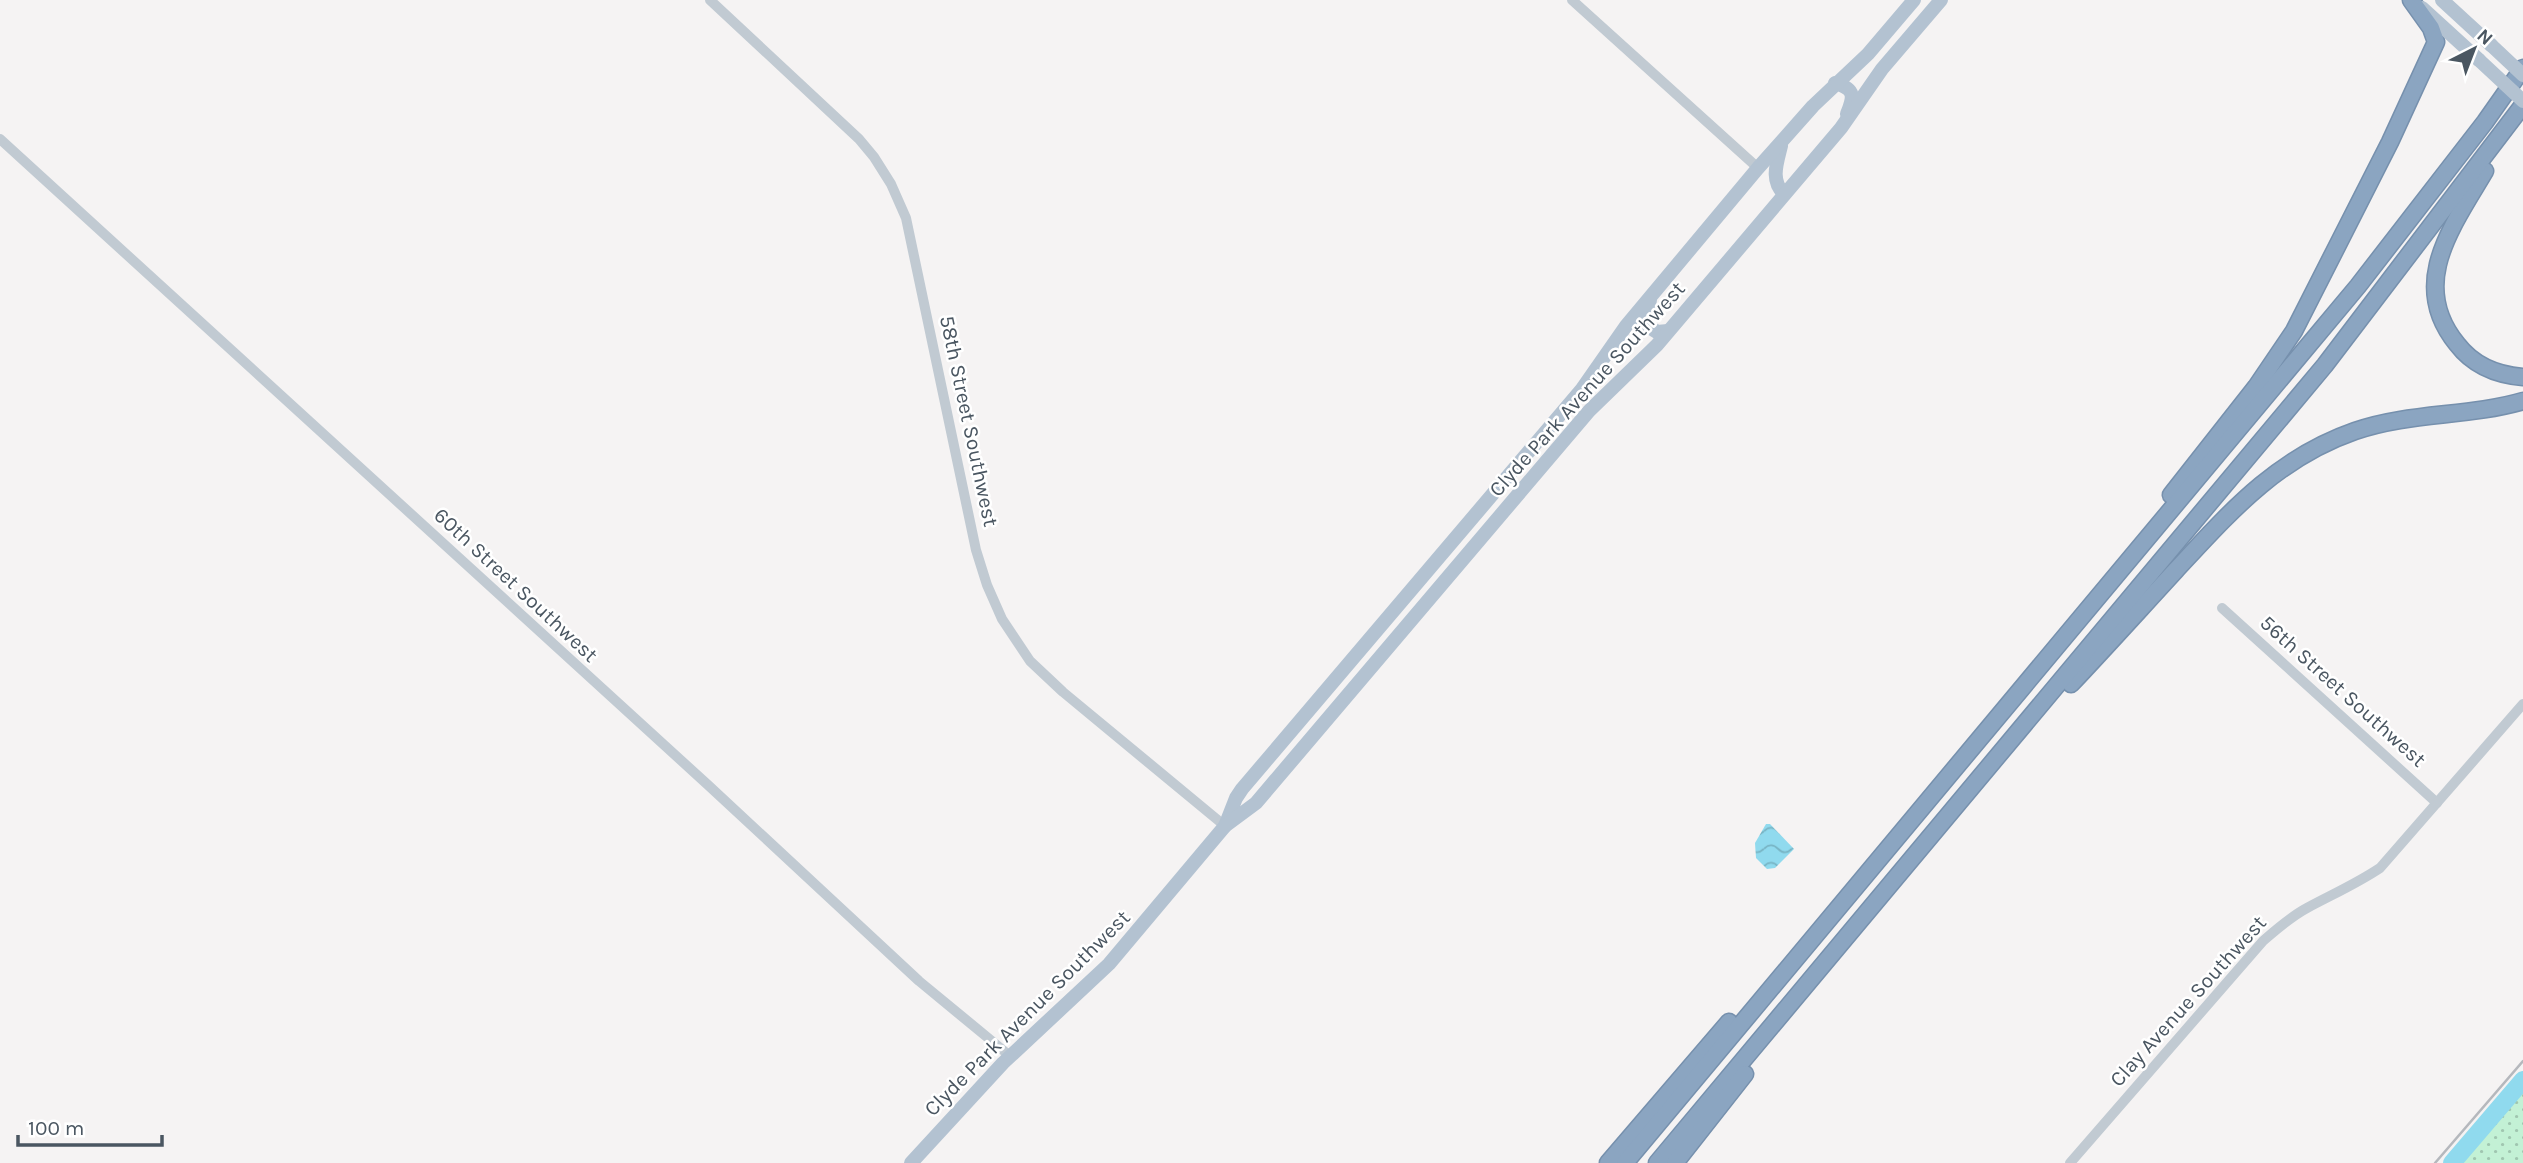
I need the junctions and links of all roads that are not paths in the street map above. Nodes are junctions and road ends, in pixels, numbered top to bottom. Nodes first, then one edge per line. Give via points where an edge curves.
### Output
1 (710, 0) edge
2 (1572, 0) edge
3 (1914, 0) edge
4 (1941, 0) edge
5 (2412, 0) edge
6 (2442, 0) edge
7 (2523, 58) edge
8 (2523, 68) edge
9 (2523, 75) edge
10 (1835, 83) junction
11 (2523, 105) edge
12 (2485, 122) junction
13 (1841, 128) junction
14 (0, 139) edge
15 (1783, 141) junction
16 (1758, 168) junction
17 (1784, 194) junction
18 (1652, 295) junction
19 (1668, 331) junction
20 (2523, 377) edge
21 (2523, 401) edge
22 (1552, 424) junction
23 (1551, 457) junction
24 (2134, 554) junction
25 (2222, 608) dead end
26 (2523, 704) edge
27 (1975, 785) junction
28 (2437, 803) junction
29 (1225, 827) junction
30 (1878, 861) junction
31 (1815, 975) junction
32 (1010, 1056) junction
33 (911, 1163) edge
34 (1608, 1163) edge
35 (1625, 1163) edge
36 (1657, 1163) edge
37 (1675, 1163) edge
38 (2070, 1163) edge

1 - 29 street, 58th Street Southwest via 843,122 891,184 906,218 976,550 1008,630 1039,670
2 - 16 street
3 - 10 main road, Clyde Park Avenue Southwest via 1868,54
4 - 13 main road, Clyde Park Avenue Southwest via 1882,69
5 - 11 main road, bridge
5 - 24 highway via 2436,42 2390,142 2283,348 2178,485
6 - 9 main road, bridge
7 - 12 highway
8 - 12 highway
10 - 13 main road via 1847,87 1852,95
10 - 15 main road, Clyde Park Avenue Southwest
11 - 20 highway via 2446,238 2435,272 2434,294 2447,331 2468,356 2494,371
11 - 27 highway via 2325,365
12 - 24 highway via 2358,286
13 - 17 main road, Clyde Park Avenue Southwest
14 - 32 street, 60th Street Southwest via 919,981
15 - 16 main road, Clyde Park Avenue Southwest
15 - 17 main road via 1775,174
16 - 18 main road, Clyde Park Avenue Southwest
17 - 19 main road, Clyde Park Avenue Southwest
18 - 19 main road via 1647,322 1657,332
18 - 22 main road, Clyde Park Avenue Southwest
19 - 23 main road, Clyde Park Avenue Southwest via 1601,397
21 - 27 highway via 2377,424 2326,444 2271,475 2232,510
22 - 23 main road via 1545,445
22 - 29 main road, Clyde Park Avenue Southwest via 1242,789
23 - 29 main road, Clyde Park Avenue Southwest via 1256,803
24 - 30 highway
25 - 28 street, 56th Street Southwest
26 - 28 street, Clay Avenue Southwest
27 - 31 highway
28 - 38 street, Clay Avenue Southwest via 2380,868 2351,888 2306,908 2263,941
29 - 32 main road, Clyde Park Avenue Southwest via 1109,964
30 - 34 highway via 1791,949
30 - 35 highway
31 - 36 highway
31 - 37 highway via 1754,1063
32 - 33 main road, Clyde Park Avenue Southwest

